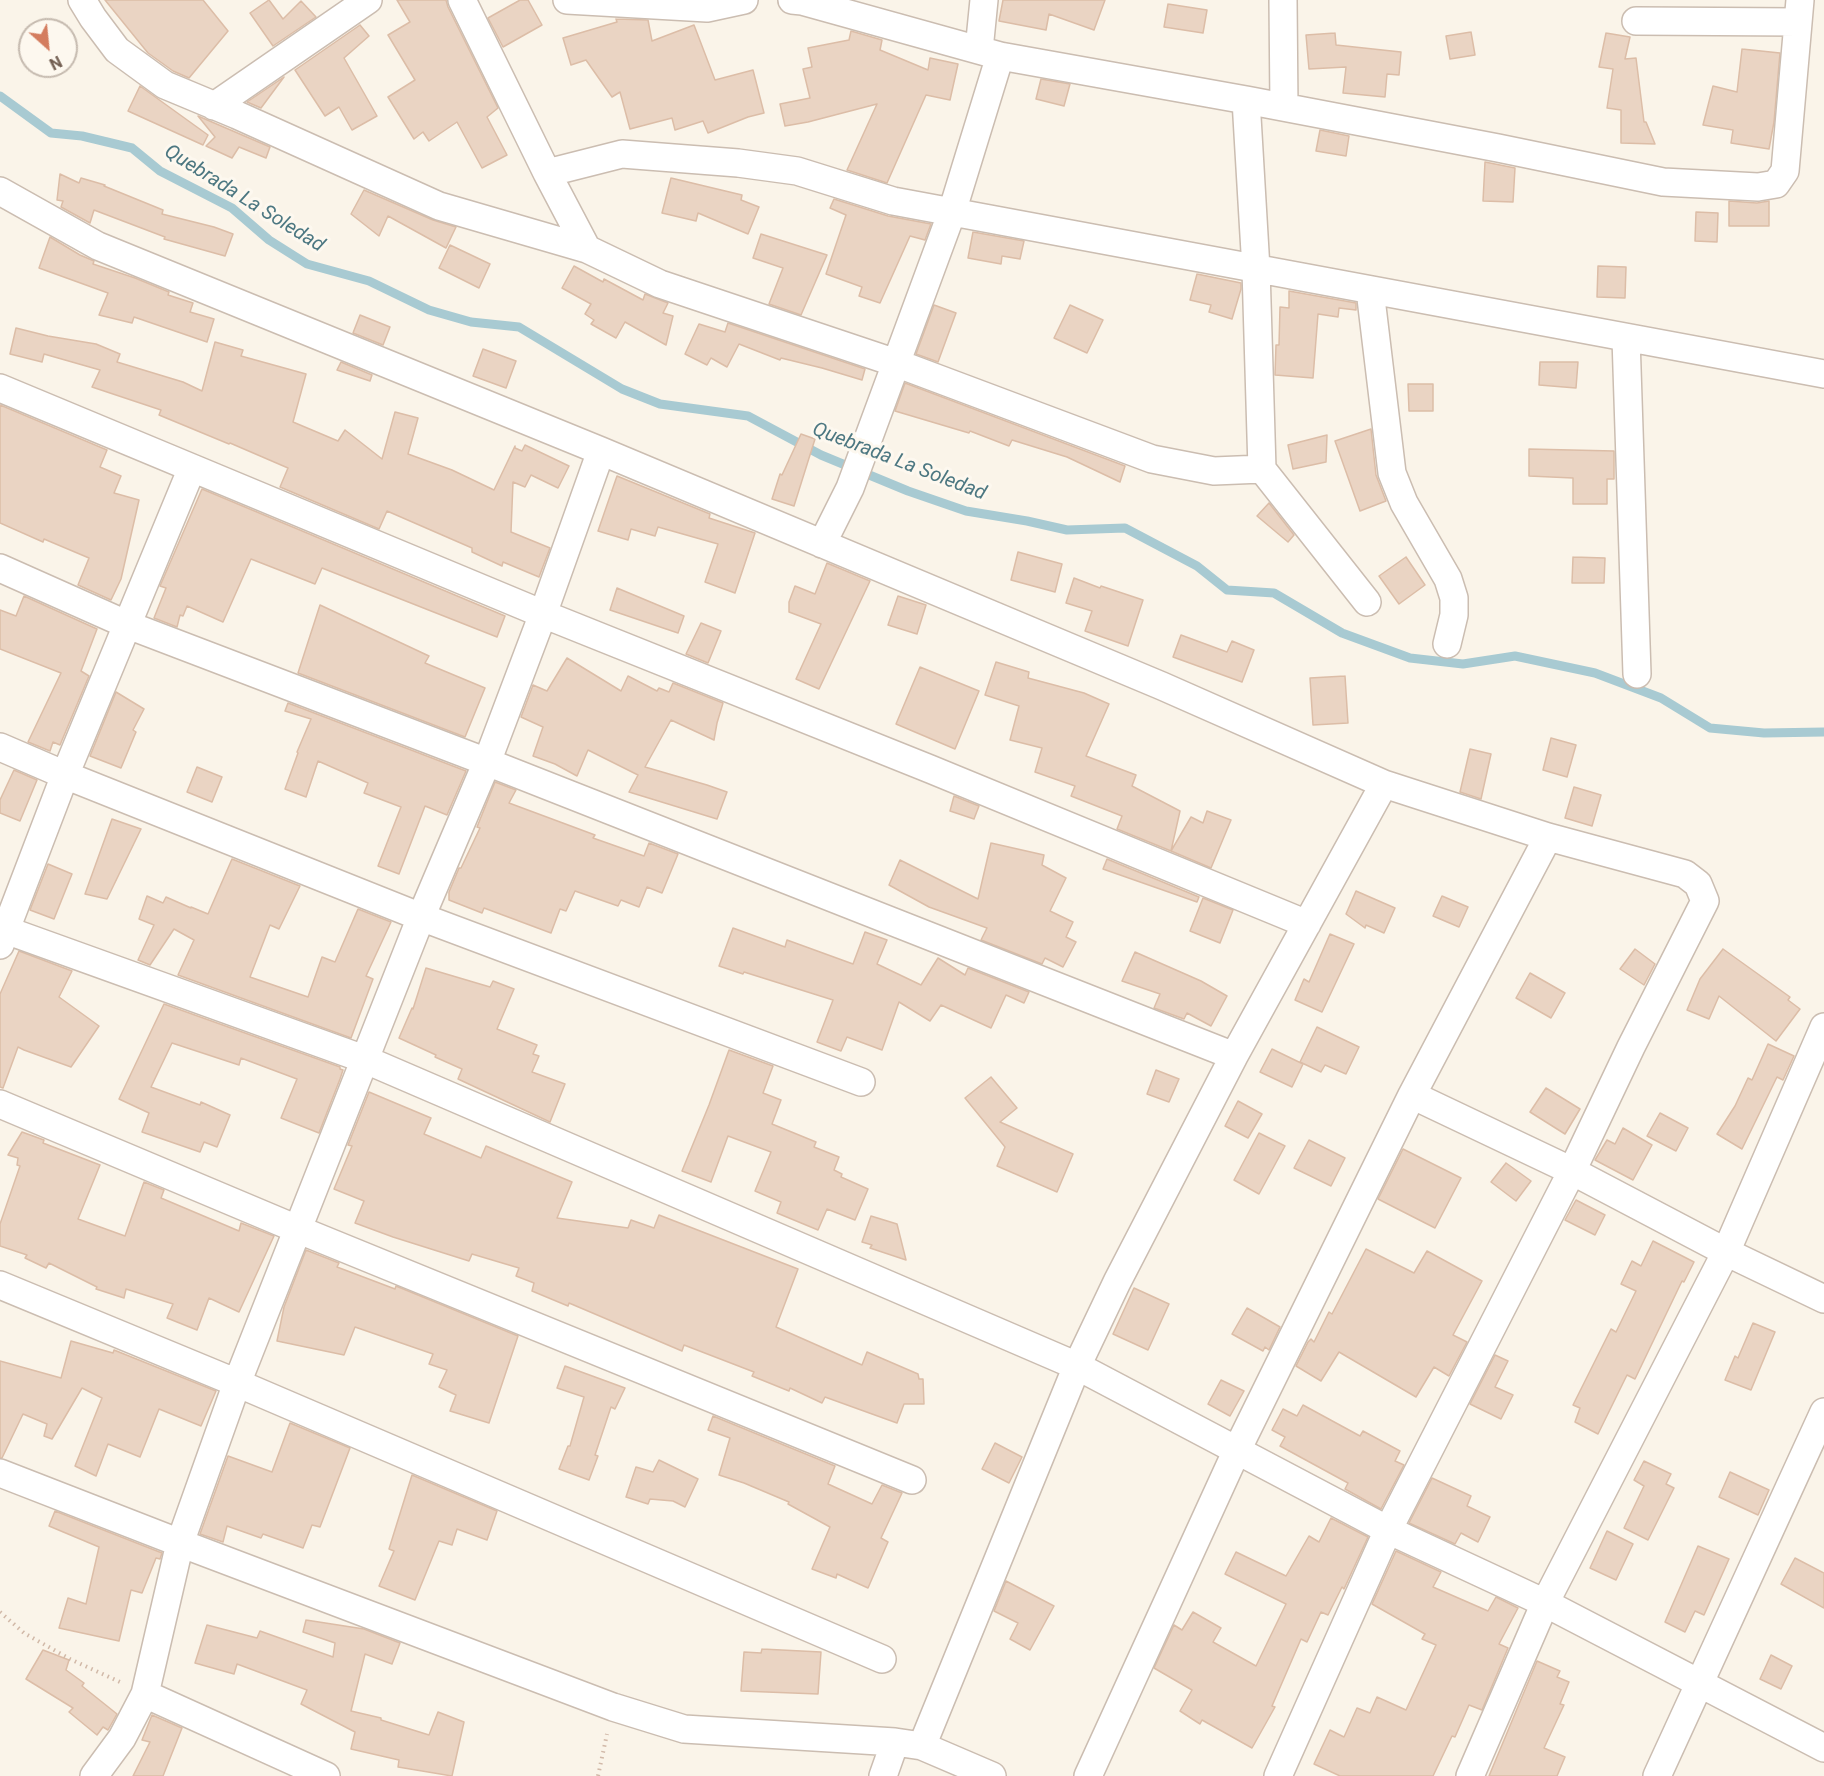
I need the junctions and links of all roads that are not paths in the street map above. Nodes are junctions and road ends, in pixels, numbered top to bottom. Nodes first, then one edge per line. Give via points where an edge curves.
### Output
1 (368, 0) edge
2 (462, 0) edge
3 (567, 0) edge
4 (744, 0) edge
5 (792, 0) edge
6 (984, 0) edge
7 (1283, 0) edge
8 (94, 4) edge
9 (1799, 11) edge
10 (1636, 21) dead end
11 (989, 53) junction
12 (1246, 100) junction
13 (214, 106) junction
14 (1284, 107) junction
15 (548, 173) junction
16 (0, 191) edge
17 (952, 212) junction
18 (587, 249) junction
19 (1256, 269) junction
20 (1371, 290) junction
21 (1626, 338) junction
22 (896, 363) junction
23 (1824, 374) edge
24 (0, 388) edge
25 (601, 452) junction
26 (192, 468) junction
27 (1262, 469) junction
28 (822, 544) junction
29 (0, 568) edge
30 (1366, 602) dead end
31 (543, 614) junction
32 (128, 626) junction
33 (1447, 644) dead end
34 (1636, 674) dead end
35 (0, 747) edge
36 (487, 762) junction
37 (65, 775) junction
38 (1384, 784) junction
39 (1548, 837) junction
40 (421, 917) junction
41 (1307, 924) junction
42 (2, 934) edge
43 (1824, 1027) edge
44 (1234, 1056) junction
45 (364, 1059) junction
46 (861, 1082) dead end
47 (1412, 1095) junction
48 (0, 1104) edge
49 (1572, 1171) junction
50 (297, 1229) junction
51 (1726, 1252) junction
52 (0, 1285) edge
53 (1824, 1299) edge
54 (1077, 1366) junction
55 (237, 1383) junction
56 (1824, 1412) edge
57 (1237, 1450) junction
58 (0, 1473) edge
59 (912, 1480) dead end
60 (1388, 1530) junction
61 (180, 1543) junction
62 (1545, 1603) junction
63 (882, 1659) dead end
64 (1700, 1683) junction
65 (145, 1694) junction
66 (896, 1742) junction
67 (922, 1746) junction
68 (1824, 1748) edge
69 (94, 1776) edge
70 (326, 1776) edge
71 (883, 1776) edge
72 (992, 1776) edge
73 (1088, 1776) edge
74 (1278, 1776) edge
75 (1470, 1776) edge
76 (1657, 1776) edge

1 - 13 street
2 - 15 street
3 - 4 street via 707,8
5 - 11 street
6 - 11 street
7 - 14 street
8 - 13 street via 117,50 165,85
9 - 10 street
9 - 14 street via 1785,171 1776,184 1758,187 1663,182
11 - 12 street
11 - 17 street
12 - 14 street
12 - 19 street
13 - 18 street via 439,206
15 - 17 street via 622,154 738,163 797,171 893,201
15 - 18 street
16 - 25 street via 98,246
17 - 19 street
17 - 22 street
18 - 22 street via 660,284
19 - 20 street
19 - 27 street
20 - 21 street
20 - 33 street via 1392,473 1404,503 1448,579 1454,615
21 - 23 street
21 - 34 street
22 - 27 street via 1152,459 1214,471
22 - 28 street via 850,488
24 - 26 street
25 - 28 street
25 - 31 street
26 - 31 street
26 - 32 street
27 - 30 street
28 - 38 street
29 - 32 street
31 - 36 street
31 - 41 street
32 - 36 street
32 - 37 street
35 - 37 street
36 - 40 street
36 - 44 street
37 - 40 street
37 - 42 street
38 - 39 street
38 - 41 street
39 - 47 street
39 - 49 street via 1685,874 1698,884 1705,901
40 - 45 street
40 - 46 street
41 - 44 street
42 - 45 street
43 - 51 street
44 - 54 street
45 - 50 street
45 - 54 street
47 - 49 street
47 - 57 street
48 - 50 street
49 - 51 street
49 - 60 street
50 - 55 street
50 - 59 street
51 - 53 street
51 - 62 street
52 - 55 street
54 - 57 street
54 - 67 street
55 - 61 street
55 - 63 street
56 - 64 street
57 - 60 street
57 - 73 street
58 - 61 street
60 - 62 street
60 - 74 street
61 - 65 street
61 - 66 street via 613,1707 684,1729
62 - 64 street
62 - 75 street
64 - 68 street
64 - 76 street
65 - 69 street via 122,1738
65 - 70 street
66 - 67 street
66 - 71 street
67 - 72 street

